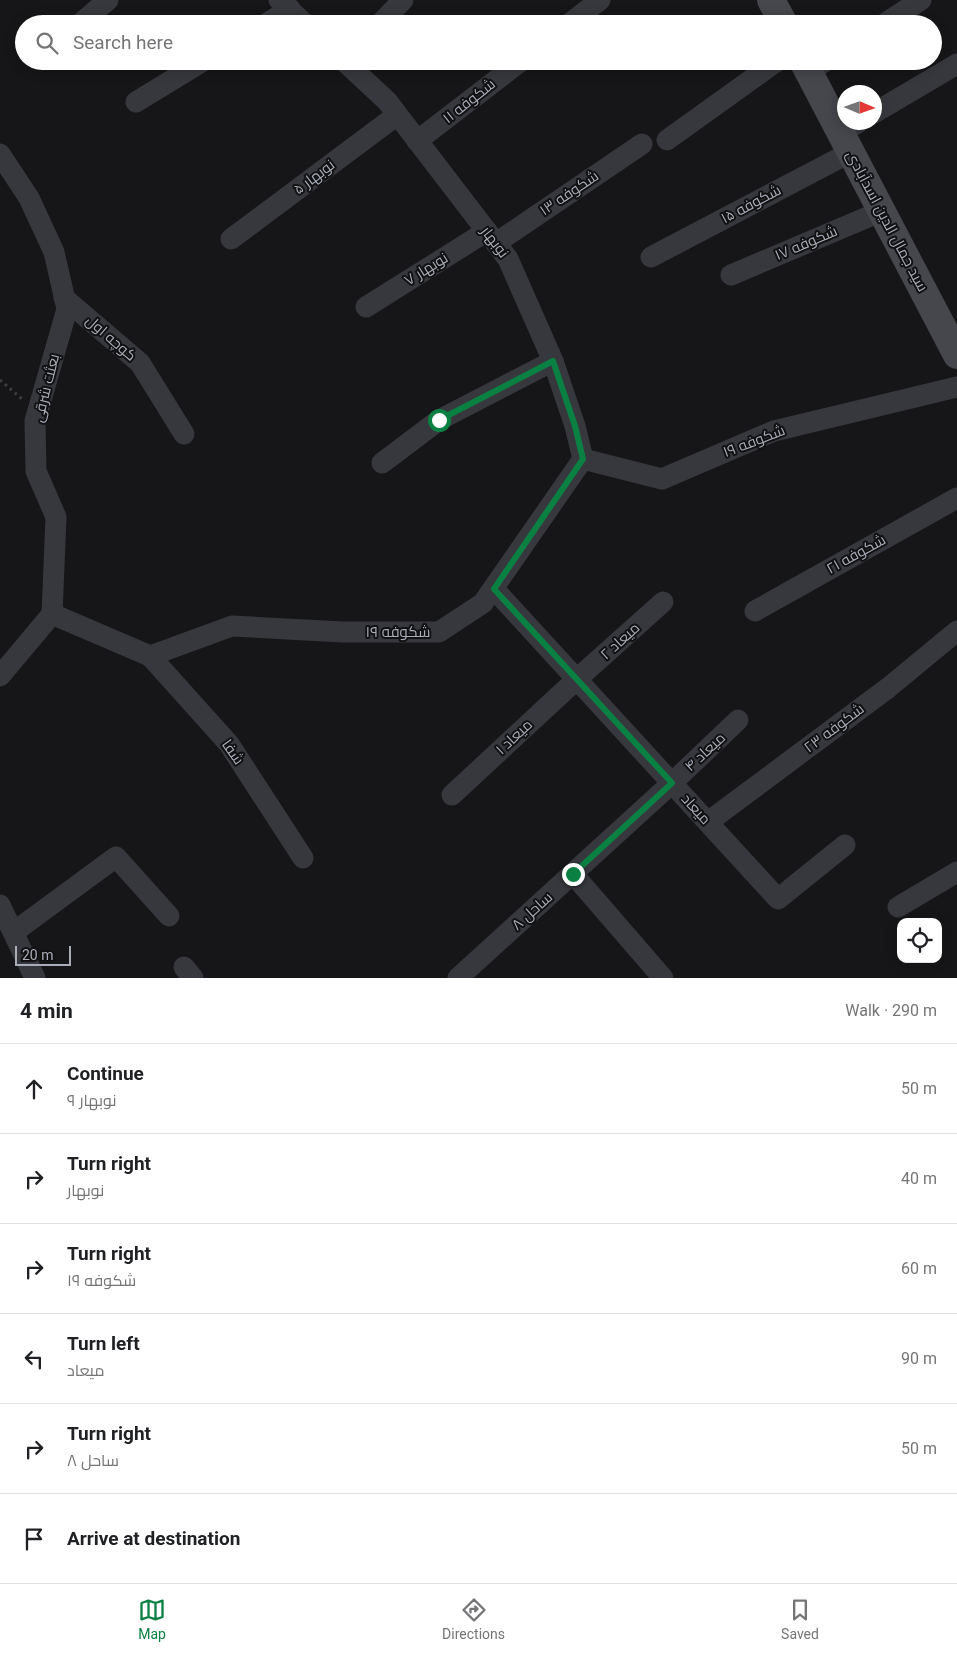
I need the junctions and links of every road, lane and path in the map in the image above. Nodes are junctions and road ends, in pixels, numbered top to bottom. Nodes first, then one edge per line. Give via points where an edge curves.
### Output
1 (108, 0) edge
2 (403, 0) edge
3 (600, 0) edge
4 (771, 0) edge
5 (921, 0) edge
6 (285, 5) edge
7 (90, 15) edge
8 (275, 15) edge
9 (296, 15) edge
10 (389, 15) edge
11 (581, 15) edge
12 (779, 15) edge
13 (898, 15) edge
14 (957, 64) edge
15 (188, 70) edge
16 (353, 70) edge
17 (509, 70) edge
18 (764, 70) edge
19 (815, 70) edge
20 (136, 102) dead end
21 (882, 108) edge
22 (397, 115) junction
23 (850, 136) edge
24 (667, 140) dead end
25 (417, 141) junction
26 (642, 144) dead end
27 (0, 154) edge
28 (882, 211) junction
29 (492, 237) junction
30 (231, 239) dead end
31 (651, 257) dead end
32 (731, 275) dead end
33 (64, 298) junction
34 (366, 307) dead end
35 (957, 355) edge
36 (553, 361) junction
37 (0, 380) edge
38 (957, 387) edge
39 (38, 412) junction
40 (184, 434) dead end
41 (583, 459) junction
42 (382, 463) dead end
43 (957, 498) edge
44 (494, 589) junction
45 (663, 602) dead end
46 (755, 610) dead end
47 (52, 614) junction
48 (957, 631) edge
49 (150, 656) junction
50 (0, 676) edge
51 (577, 679) junction
52 (738, 720) dead end
53 (672, 783) junction
54 (452, 795) dead end
55 (708, 822) junction
56 (845, 845) dead end
57 (303, 858) dead end
58 (957, 872) edge
59 (573, 874) junction
60 (0, 905) edge
61 (898, 907) dead end
62 (169, 916) dead end
63 (14, 932) junction
64 (35, 978) edge
65 (458, 978) edge
66 (663, 978) edge

1 - 7 street
2 - 10 street
3 - 11 street
4 - 12 main road
5 - 13 street
6 - 8 street
6 - 9 street
14 - 21 street
15 - 20 street
16 - 22 street, نوبهار
17 - 25 street, شکوفه ۱۱
18 - 24 street
19 - 23 main road, سید جمال الدین اسدآبادی
22 - 25 street, نوبهار
22 - 30 street, نوبهار ۵
23 - 28 main road, سید جمال الدین اسدآبادی
23 - 31 street, شکوفه ۱۵
25 - 29 street, نوبهار
26 - 29 street, شکوفه ۱۳
27 - 33 street, بعثت شرقی via 29,198 54,252
28 - 32 street, شکوفه ۱۷
28 - 35 main road, سید جمال الدین اسدآبادی
29 - 34 street, نوبهار ۷
29 - 36 street, نوبهار via 508,259
33 - 39 street, بعثت شرقی via 67,308
33 - 40 street, کوچه اول via 140,363
36 - 41 street, نوبهار
36 - 42 street via 439,420
37 - 39 path
38 - 41 street, شکوفه ۱۹ via 774,431 662,479
39 - 47 street, بعثت شرقی via 35,420 36,471 56,517
41 - 44 street, شکوفه ۱۹
43 - 46 street, شکوفه ۲۱
44 - 49 street, شکوفه ۱۹ via 483,602 440,632 343,632 232,626
44 - 51 street, میعاد
45 - 51 street, میعاد ۲
47 - 49 street
47 - 50 street
48 - 55 street, شکوفه ۲۳ via 888,688
49 - 57 street, شفا via 229,744
51 - 53 street, میعاد
51 - 54 street, میعاد ۱
52 - 53 street, میعاد ۴
53 - 55 street, میعاد
53 - 59 street, ساحل ۸
55 - 56 street, میعاد via 778,899
58 - 61 street
59 - 65 street, ساحل ۸
59 - 66 street
60 - 63 street
62 - 63 street via 116,857
63 - 64 street

